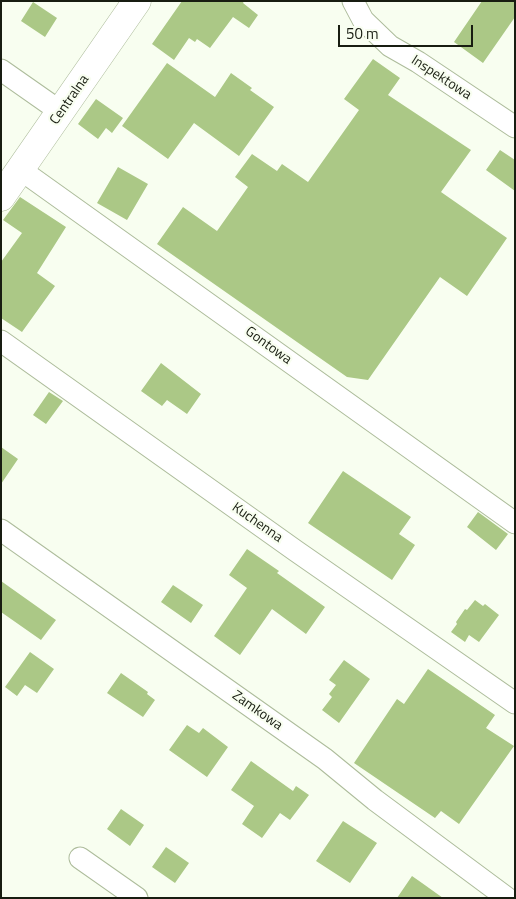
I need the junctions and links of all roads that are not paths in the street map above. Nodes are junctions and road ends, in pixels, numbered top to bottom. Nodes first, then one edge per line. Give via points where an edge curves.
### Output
1 (137, 1) edge
2 (354, 1) edge
3 (1, 70) edge
4 (61, 112) junction
5 (515, 127) edge
6 (21, 170) junction
7 (1, 197) edge
8 (1, 341) edge
9 (515, 523) edge
10 (1, 530) edge
11 (515, 703) edge
12 (80, 858) dead end
13 (500, 896) edge
14 (137, 898) edge

1 - 4 street, Centralna
2 - 5 street, Inspektowa via 363,20 390,46
3 - 4 street
4 - 6 street, Centralna
6 - 7 street, Centralna
6 - 9 street, Gontowa
8 - 11 street, Kuchenna
10 - 13 street, Zamkowa via 325,759
12 - 14 street

